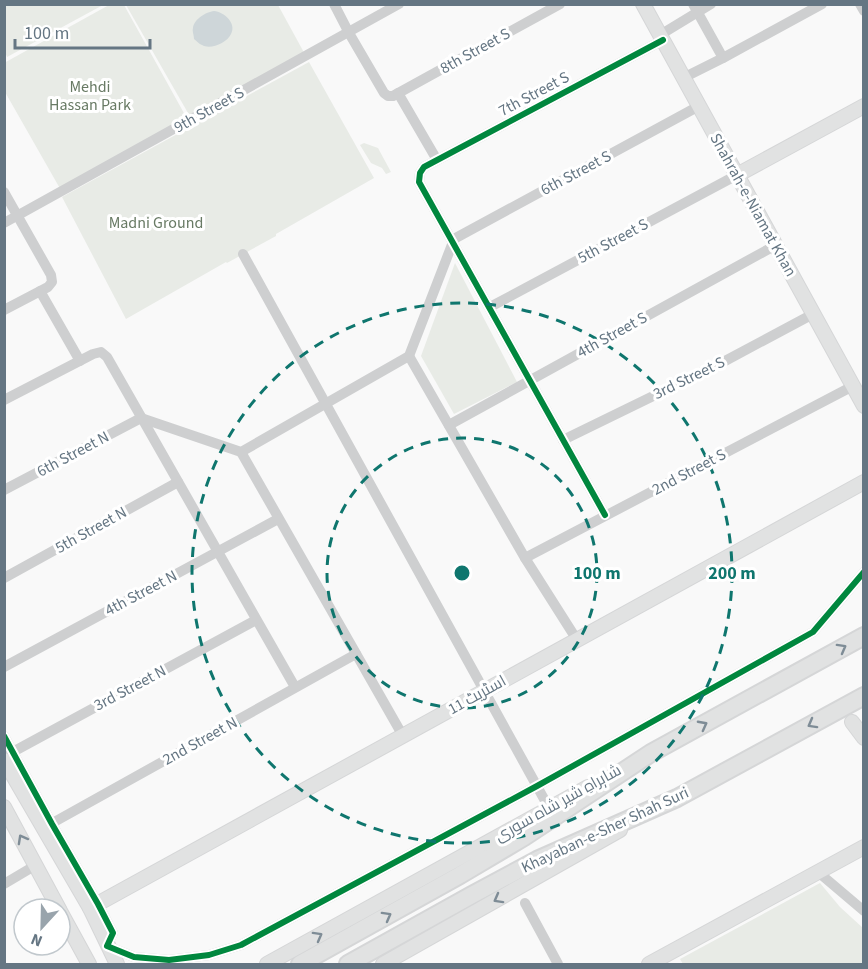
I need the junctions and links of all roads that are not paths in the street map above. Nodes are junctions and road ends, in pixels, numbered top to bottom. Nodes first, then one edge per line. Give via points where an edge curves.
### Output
1 (334, 4) edge
2 (399, 4) edge
3 (561, 4) edge
4 (643, 4) edge
5 (711, 4) edge
6 (860, 4) edge
7 (817, 6) edge
8 (695, 8) edge
9 (864, 11) edge
10 (349, 33) junction
11 (662, 38) junction
12 (723, 58) junction
13 (683, 78) junction
14 (393, 94) junction
15 (699, 106) junction
16 (864, 106) edge
17 (437, 160) junction
18 (737, 175) junction
19 (4, 192) edge
20 (19, 216) junction
21 (4, 224) edge
22 (453, 241) junction
23 (776, 245) junction
24 (243, 254) dead end
25 (40, 291) junction
26 (490, 307) junction
27 (4, 310) edge
28 (813, 314) junction
29 (409, 356) junction
30 (80, 361) junction
31 (530, 380) junction
32 (853, 386) junction
33 (4, 400) edge
34 (326, 404) junction
35 (864, 406) edge
36 (141, 418) junction
37 (448, 425) junction
38 (563, 440) junction
39 (241, 452) junction
40 (178, 482) junction
41 (864, 482) edge
42 (4, 490) edge
43 (605, 515) junction
44 (278, 519) junction
45 (217, 552) junction
46 (525, 558) junction
47 (864, 572) edge
48 (4, 578) edge
49 (256, 620) junction
50 (864, 636) edge
51 (577, 640) junction
52 (356, 654) junction
53 (4, 667) edge
54 (295, 687) junction
55 (484, 691) junction
56 (864, 696) edge
57 (852, 722) dead end
58 (4, 736) edge
59 (403, 736) junction
60 (864, 738) edge
61 (651, 753) junction
62 (7, 756) edge
63 (537, 786) junction
64 (677, 798) junction
65 (4, 807) edge
66 (549, 808) junction
67 (48, 826) junction
68 (864, 847) edge
69 (36, 865) junction
70 (818, 872) junction
71 (4, 884) edge
72 (53, 897) edge
73 (525, 903) dead end
74 (94, 906) junction
75 (864, 911) edge
76 (72, 932) edge
77 (107, 946) junction
78 (667, 960) edge
79 (89, 964) edge
80 (117, 964) edge
81 (267, 964) edge
82 (300, 964) edge
83 (348, 964) edge
84 (383, 964) edge
85 (558, 964) edge
86 (649, 964) edge

1 - 10 street
2 - 10 street, 9th Street S
3 - 14 street, 8th Street S
4 - 11 main road, Shahrah-e-Niamat Khan
5 - 8 street, 7th Street S
6 - 9 street
7 - 12 street
8 - 11 street, 7th Street S
8 - 12 street
10 - 14 street via 384,93
10 - 20 street, 9th Street S
11 - 13 main road, Shahrah-e-Niamat Khan
11 - 17 street, 7th Street S
12 - 13 street
13 - 15 main road, Shahrah-e-Niamat Khan
14 - 17 street
15 - 18 main road, Shahrah-e-Niamat Khan
15 - 22 street, 6th Street S
16 - 18 main road
17 - 22 street, 7th Street S via 424,167 420,182
18 - 23 main road, Shahrah-e-Niamat Khan
18 - 26 street, 5th Street S
19 - 20 street
20 - 21 street, 9th Street S
20 - 25 street via 51,275 52,282
22 - 26 street
22 - 29 street
23 - 28 main road, Shahrah-e-Niamat Khan
23 - 31 street, 4th Street S
24 - 34 street
25 - 27 street
25 - 30 street
26 - 31 street
28 - 32 main road, Shahrah-e-Niamat Khan
28 - 38 street, 3rd Street S
29 - 34 street
29 - 37 street
30 - 33 street
30 - 36 street via 101,352 107,357
31 - 37 street, 4th Street S
31 - 38 street
32 - 35 main road, Shahrah-e-Niamat Khan
32 - 43 street, 2nd Street S
34 - 39 street
34 - 55 street
36 - 39 street
36 - 40 street
36 - 42 street, 6th Street N
37 - 46 street
38 - 43 street
39 - 44 street
40 - 45 street
40 - 48 street, 5th Street N
41 - 51 main road, اسٹریٹ 11
43 - 46 street, 2nd Street S
44 - 45 street, 4th Street N
44 - 52 street
45 - 49 street
45 - 53 street, 4th Street N
46 - 51 street
47 - 63 street via 813,632
49 - 54 street
49 - 62 street, 3rd Street N
61 -> 50 main road
51 - 55 main road, اسٹریٹ 11
52 - 54 street, 2nd Street N
52 - 59 street
54 - 67 street, 2nd Street N
55 - 59 main road, اسٹریٹ 11
55 - 63 street
56 -> 64 main road, Khayaban-e-Sher Shah Suri
57 - 60 main road
58 - 62 street
59 - 74 main road, اسٹریٹ 11
61 - 66 main road, شاہراہِ شیر شاہ سوری
82 -> 61 main road, شاہراہِ شیر شاہ سوری via 524,837
62 - 67 main road
63 - 66 street
63 - 77 street via 241,945 209,955 169,960 134,957
64 - 83 main road, Khayaban-e-Sher Shah Suri via 537,860
64 -> 84 main road
69 -> 65 main road
81 -> 66 main road, شاہراہِ شیر شاہ سوری
67 - 74 main road
68 - 70 main road
69 - 71 street
69 - 72 main road
70 - 75 street
70 - 78 main road
73 - 85 street
74 - 77 main road
76 - 79 main road
77 - 80 main road
78 - 86 main road

